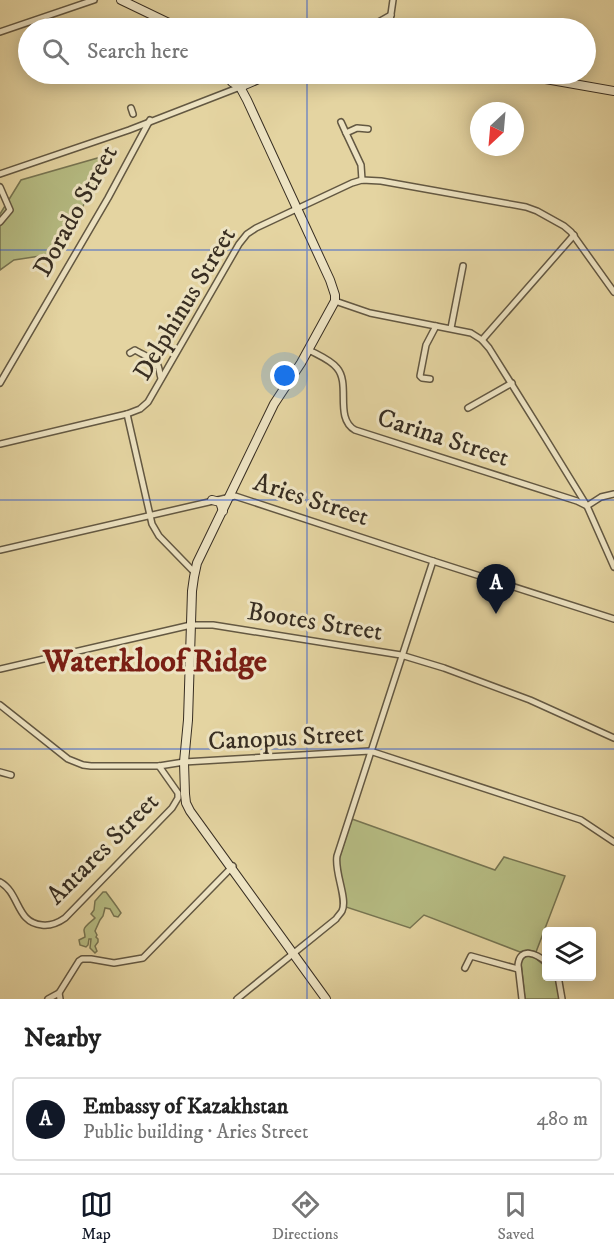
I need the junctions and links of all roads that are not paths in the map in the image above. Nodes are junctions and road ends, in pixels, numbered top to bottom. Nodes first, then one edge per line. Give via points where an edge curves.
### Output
1 (94, 0) edge
2 (121, 0) edge
3 (393, 0) edge
4 (391, 15) junction
5 (41, 18) edge
6 (158, 18) edge
7 (386, 18) edge
8 (391, 18) edge
9 (18, 26) edge
10 (0, 32) edge
11 (235, 84) edge
12 (247, 84) edge
13 (574, 84) edge
14 (240, 87) junction
15 (614, 91) edge
16 (150, 120) junction
17 (341, 122) dead end
18 (368, 129) dead end
19 (346, 133) junction
20 (0, 174) edge
21 (362, 180) junction
22 (0, 187) edge
23 (296, 209) junction
24 (0, 222) edge
25 (574, 236) junction
26 (463, 266) dead end
27 (614, 292) edge
28 (335, 301) junction
29 (436, 326) junction
30 (451, 328) junction
31 (482, 340) junction
32 (309, 350) junction
33 (130, 353) dead end
34 (161, 378) junction
35 (430, 379) dead end
36 (0, 383) edge
37 (512, 383) junction
38 (468, 408) dead end
39 (127, 414) junction
40 (0, 444) edge
41 (614, 494) edge
42 (230, 496) junction
43 (212, 500) junction
44 (587, 506) junction
45 (223, 511) junction
46 (150, 515) junction
47 (0, 550) edge
48 (433, 561) junction
49 (614, 567) edge
50 (195, 573) junction
51 (614, 614) edge
52 (605, 615) junction
53 (614, 619) edge
54 (191, 625) junction
55 (401, 655) junction
56 (0, 669) edge
57 (0, 705) edge
58 (614, 738) edge
59 (370, 751) junction
60 (186, 763) junction
61 (159, 766) junction
62 (0, 772) edge
63 (10, 775) dead end
64 (614, 842) edge
65 (232, 866) junction
66 (0, 882) edge
67 (294, 953) junction
68 (542, 959) edge
69 (465, 968) dead end
70 (518, 969) junction
71 (559, 981) edge
72 (60, 996) edge
73 (48, 999) edge
74 (237, 999) edge
75 (328, 999) edge
76 (522, 999) edge
77 (562, 999) edge

1 - 5 street
2 - 6 main road
3 - 4 street
4 - 7 street
4 - 8 street
9 - 10 street
11 - 14 main road
12 - 14 main road
13 - 15 main road
14 - 16 street
14 - 23 main road
16 - 20 street
16 - 36 street, Dorado Street
17 - 19 street
18 - 19 street
19 - 21 street via 361,165
21 - 23 street, Delphinus Street
21 - 25 street, Delphinus Street via 530,208 564,226
22 - 24 street via 10,210
23 - 28 main road via 330,280
23 - 34 street, Delphinus Street via 256,228 243,239
25 - 27 street, Delphinus Street
25 - 31 street
26 - 30 street
28 - 29 street via 370,313
28 - 32 main road
29 - 30 street
29 - 35 street via 426,345 420,376
30 - 31 street
31 - 37 street
32 - 42 main road via 274,404
32 - 44 street, Carina Street via 338,368 345,417 351,428
33 - 34 street via 135,350 154,361
34 - 39 street, Delphinus Street via 148,402
37 - 38 street
37 - 44 street
39 - 40 street, Delphinus Street
39 - 46 street
41 - 44 street
42 - 43 street, Aries Street
42 - 45 main road
42 - 48 street, Aries Street
43 - 45 main road via 220,502
43 - 46 street, Aries Street
44 - 49 street
45 - 50 main road
46 - 47 street, Aries Street
46 - 50 street via 159,536
48 - 52 street, Aries Street
48 - 55 street
50 - 54 main road
51 - 52 street, Aries Street
52 - 53 street, Aries Street
54 - 55 street, Bootes Street via 213,625
54 - 56 street, Bootes Street
54 - 60 main road
55 - 58 street, Bootes Street via 530,700
55 - 59 street
57 - 61 street, Canopus Street via 76,762 91,766
59 - 60 street, Canopus Street
59 - 64 street, Canopus Street via 581,820
59 - 67 street via 336,856 343,908 336,919
60 - 61 street, Canopus Street
60 - 65 main road via 194,808
61 - 66 street, Antares Street via 178,793 176,804 66,918 48,925 32,923 9,888
62 - 63 street
65 - 67 main road
65 - 72 street via 146,956 114,963 82,959
67 - 74 street
67 - 75 main road
68 - 70 street via 526,953 518,959
69 - 70 street via 471,956
70 - 76 street
71 - 77 street
72 - 73 street

